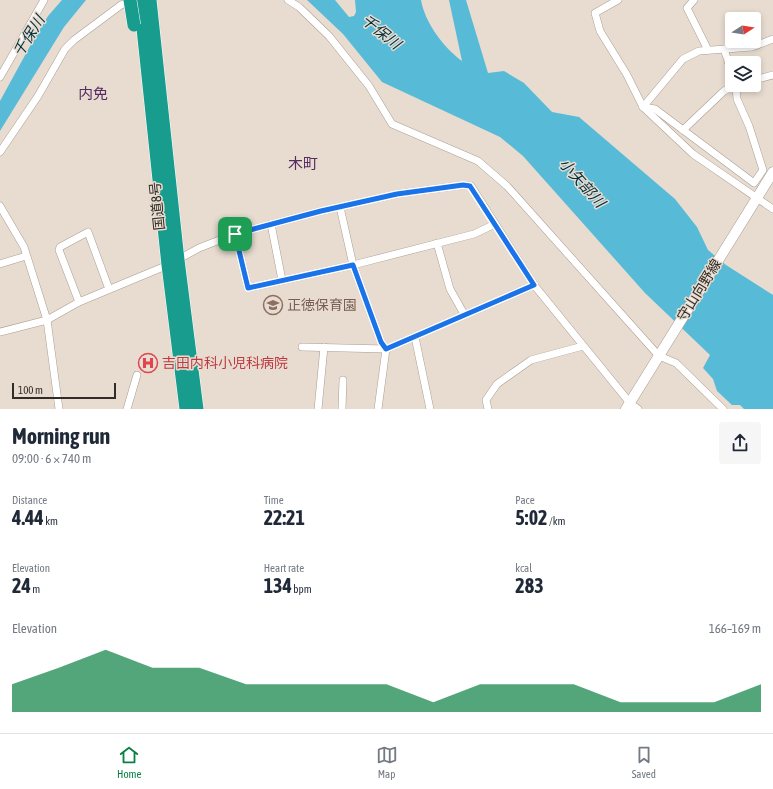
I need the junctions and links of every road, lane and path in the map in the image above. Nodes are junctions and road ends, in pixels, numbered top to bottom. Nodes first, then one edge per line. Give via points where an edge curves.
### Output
1 (44, 0) edge
2 (130, 0) edge
3 (133, 0) edge
4 (140, 0) edge
5 (152, 0) edge
6 (288, 0) edge
7 (618, 0) edge
8 (694, 0) edge
9 (143, 21) junction
10 (773, 39) edge
11 (724, 49) junction
12 (708, 50) junction
13 (726, 56) edge
14 (773, 75) edge
15 (0, 77) edge
16 (761, 78) edge
17 (725, 90) edge
18 (736, 92) edge
19 (643, 107) junction
20 (683, 130) junction
21 (0, 152) edge
22 (773, 172) edge
23 (755, 200) junction
24 (0, 206) edge
25 (340, 207) junction
26 (773, 209) edge
27 (270, 224) junction
28 (495, 224) junction
29 (235, 234) junction
30 (438, 244) junction
31 (26, 256) junction
32 (173, 262) junction
33 (0, 264) edge
34 (353, 265) junction
35 (282, 280) junction
36 (534, 285) junction
37 (109, 289) junction
38 (79, 302) junction
39 (464, 314) junction
40 (47, 320) junction
41 (0, 332) edge
42 (415, 337) junction
43 (583, 346) junction
44 (302, 347) dead end
45 (324, 347) junction
46 (386, 349) junction
47 (661, 353) junction
48 (136, 375) dead end
49 (344, 380) dead end
50 (631, 407) edge
51 (59, 409) edge
52 (128, 409) edge
53 (186, 409) edge
54 (197, 409) edge
55 (318, 409) edge
56 (342, 409) edge
57 (378, 409) edge
58 (430, 409) edge
59 (488, 409) edge
60 (723, 409) edge

1 - 15 street
2 - 9 highway, bridge
3 - 21 street via 121,5 65,49 38,96
4 - 9 highway, 国道8号
5 - 9 highway, 国道8号
6 - 47 street via 329,36 370,86 392,124 478,161 507,186
7 - 19 street via 595,13 595,16 600,31
8 - 12 street via 687,8
9 - 32 highway, 国道8号 via 148,80
9 - 32 highway, 国道8号 via 156,50
10 - 11 street via 752,47
11 - 12 street
11 - 13 street
12 - 19 street via 699,51 683,59
14 - 16 street
17 - 20 street
18 - 20 street via 763,170 754,183
19 - 20 street via 655,109
19 - 23 street via 693,154
22 - 23 main road, 守山向野線
23 - 26 street
23 - 47 main road, 守山向野線
24 - 31 street via 24,247
25 - 27 street
25 - 28 street via 397,194 463,185 470,186
25 - 34 street
27 - 29 street
27 - 35 street
28 - 30 street via 474,234
28 - 36 street
29 - 32 street via 199,248
29 - 35 street via 248,288
30 - 34 street
30 - 39 street via 450,289
31 - 33 street
31 - 40 street
32 - 37 street
32 - 53 highway, 国道8号
32 - 54 highway, 国道8号
34 - 35 street
34 - 46 street via 381,342
36 - 39 street
36 - 43 street
37 - 38 street
37 - 38 street via 88,232 66,243 59,250
38 - 40 street
39 - 42 street
40 - 41 street
40 - 51 street
42 - 46 street
42 - 58 street
43 - 50 street
43 - 59 street via 531,360 497,384 486,400
44 - 45 street
45 - 46 street
45 - 55 street
46 - 57 street
47 - 50 main road, 守山向野線
47 - 60 street via 676,363
48 - 52 street
49 - 56 street

